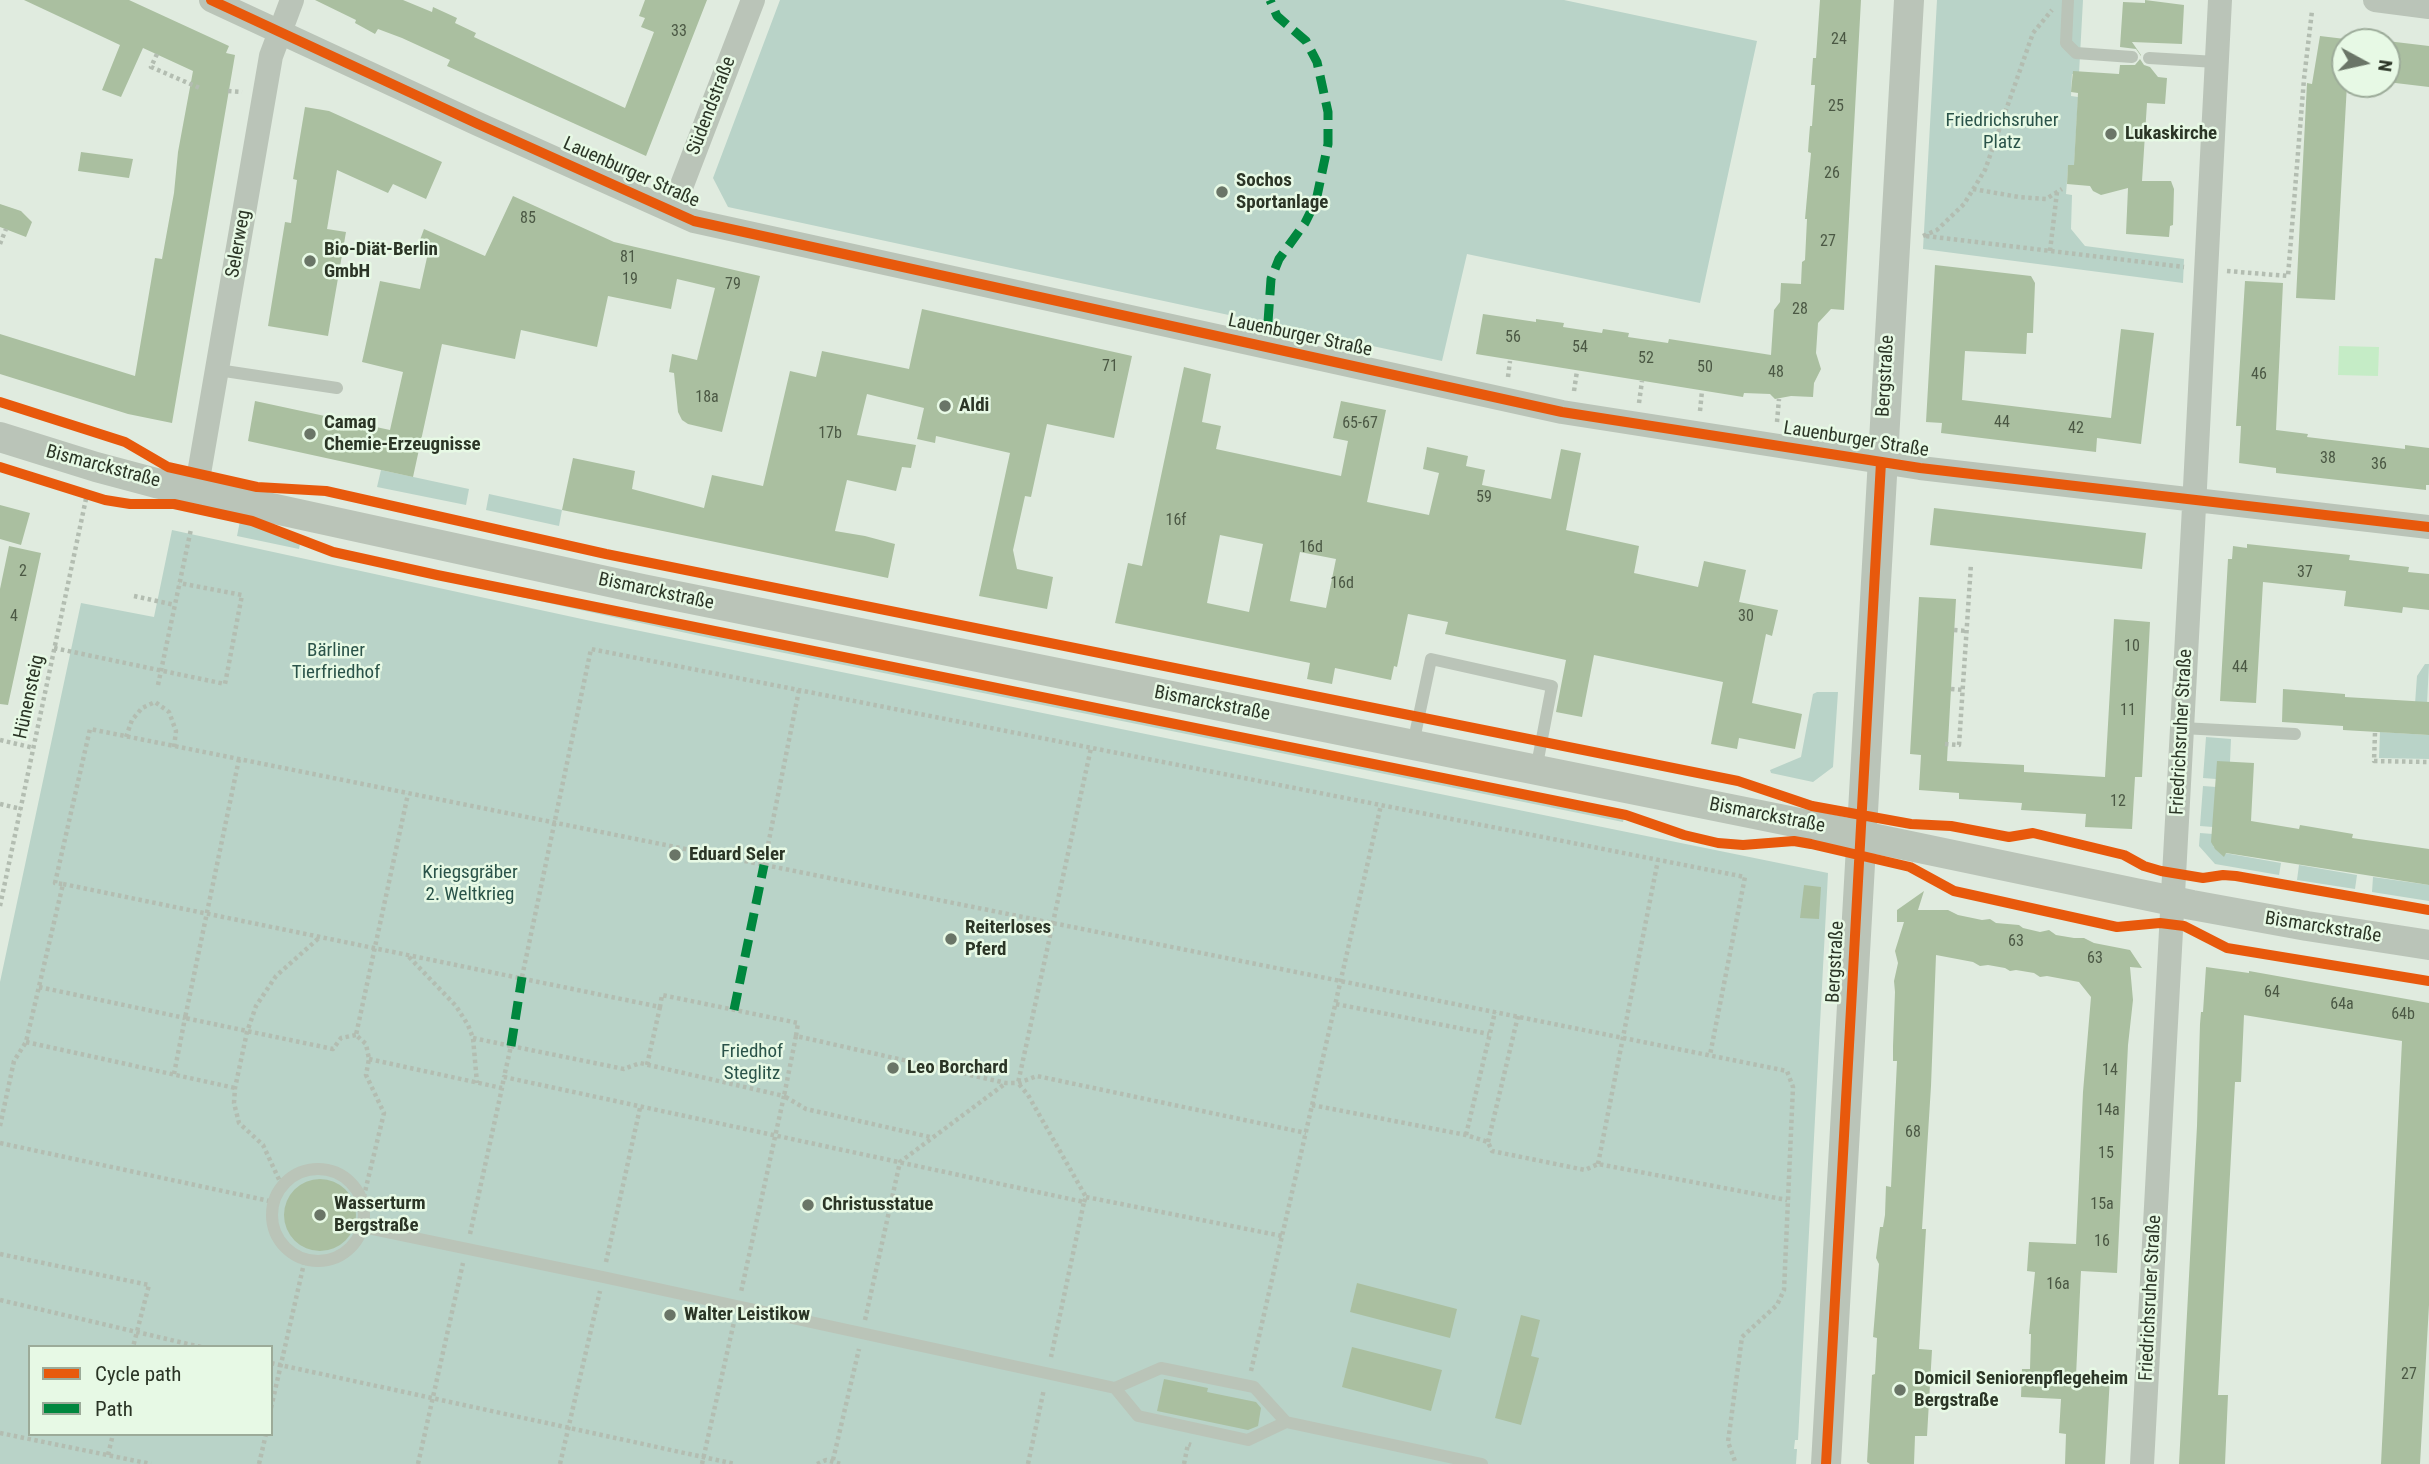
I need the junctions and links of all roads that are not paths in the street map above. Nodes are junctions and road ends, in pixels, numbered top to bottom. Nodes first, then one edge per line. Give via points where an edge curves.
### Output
1 (211, 0) edge
2 (292, 0) edge
3 (753, 0) edge
4 (1909, 0) edge
5 (2220, 0) edge
6 (2375, 0) edge
7 (2067, 6) edge
8 (2429, 7) edge
9 (279, 31) junction
10 (2132, 57) dead end
11 (2149, 58) dead end
12 (2216, 62) junction
13 (672, 211) junction
14 (218, 370) junction
15 (337, 388) dead end
16 (0, 437) edge
17 (1881, 462) junction
18 (196, 491) junction
19 (2194, 500) junction
20 (2429, 527) edge
21 (2182, 728) junction
22 (2295, 734) dead end
23 (1413, 745) junction
24 (1536, 770) junction
25 (1860, 835) junction
26 (2172, 901) junction
27 (2429, 945) edge
28 (362, 1227) junction
29 (1115, 1388) junction
30 (1286, 1422) junction
31 (1482, 1464) edge
32 (1826, 1464) edge
33 (2142, 1464) edge

1 - 9 street, Lauenburger Straße
2 - 9 street, Selerweg
3 - 13 street, Südendstraße
4 - 17 street, Bergstraße
5 - 12 street, Friedrichsruher Straße
6 - 8 street
7 - 10 lane via 2066,43 2076,53
9 - 13 street, Lauenburger Straße
9 - 14 street, Selerweg
11 - 12 lane
12 - 19 street, Friedrichsruher Straße
13 - 17 street, Lauenburger Straße via 707,224 1562,412
14 - 15 lane
14 - 18 street, Selerweg
16 - 18 street, Bismarckstraße
17 - 19 street, Lauenburger Straße
17 - 25 street, Bergstraße
18 - 23 street, Bismarckstraße via 642,589
19 - 20 street, Lauenburger Straße
19 - 21 street, Friedrichsruher Straße
21 - 22 lane
21 - 26 street, Friedrichsruher Straße
23 - 24 street, Bismarckstraße
23 - 24 lane via 1431,659 1552,687
24 - 25 street, Bismarckstraße
25 - 26 street, Bismarckstraße
25 - 32 street, Bergstraße
26 - 27 street, Bismarckstraße
26 - 33 street, Friedrichsruher Straße
28 - 28 lane via 357,1191 328,1171 306,1170 293,1176 274,1202 272,1216 278,1237 292,1253 305,1259 335,1257 349,1249
28 - 29 lane
29 - 30 lane via 1138,1416 1248,1440
29 - 30 lane via 1161,1368 1247,1385
30 - 31 lane

